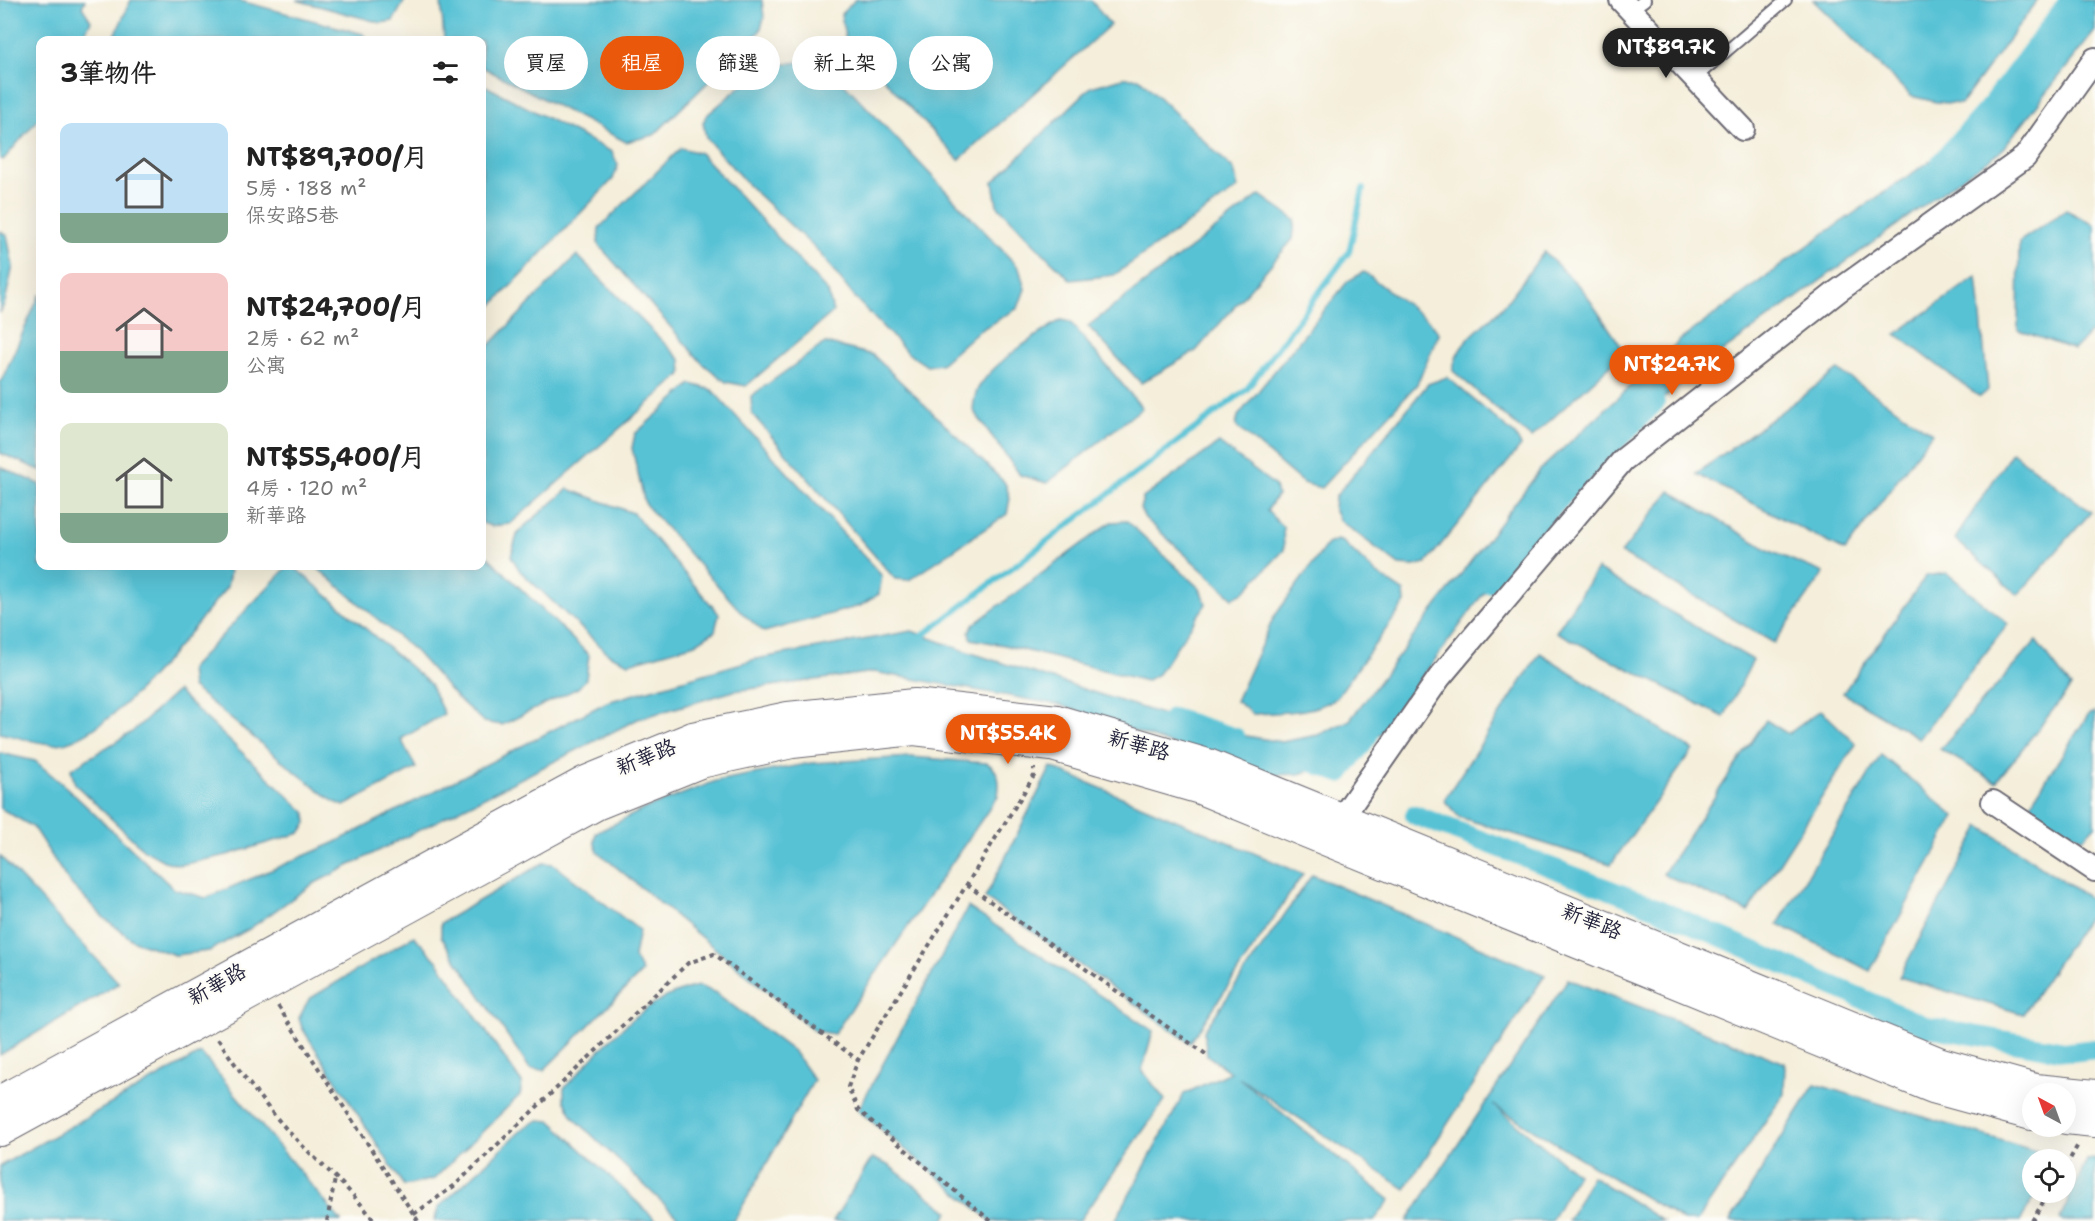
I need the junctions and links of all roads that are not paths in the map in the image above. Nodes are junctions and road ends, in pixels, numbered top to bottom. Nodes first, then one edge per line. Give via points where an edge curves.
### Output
1 (1786, 0) edge
2 (1632, 4) edge
3 (2095, 59) edge
4 (1694, 79) junction
5 (1743, 129) dead end
6 (1993, 802) dead end
7 (1341, 819) junction
8 (2095, 870) edge
9 (0, 1102) edge
10 (2022, 1111) edge
11 (2089, 1115) edge
12 (0, 1130) edge

1 - 4 lane
2 - 4 street
3 - 7 street via 2025,157 1838,291 1623,460 1439,678
4 - 5 street
6 - 8 street
7 - 9 street, 新華路 via 1208,765 1057,721 914,705 778,720 693,738 586,782
7 - 11 street, 新華路 via 1941,1064 2035,1089
10 - 12 street, 新華路 via 1933,1087 1200,788 1052,745 914,729 792,742 700,762 596,804

